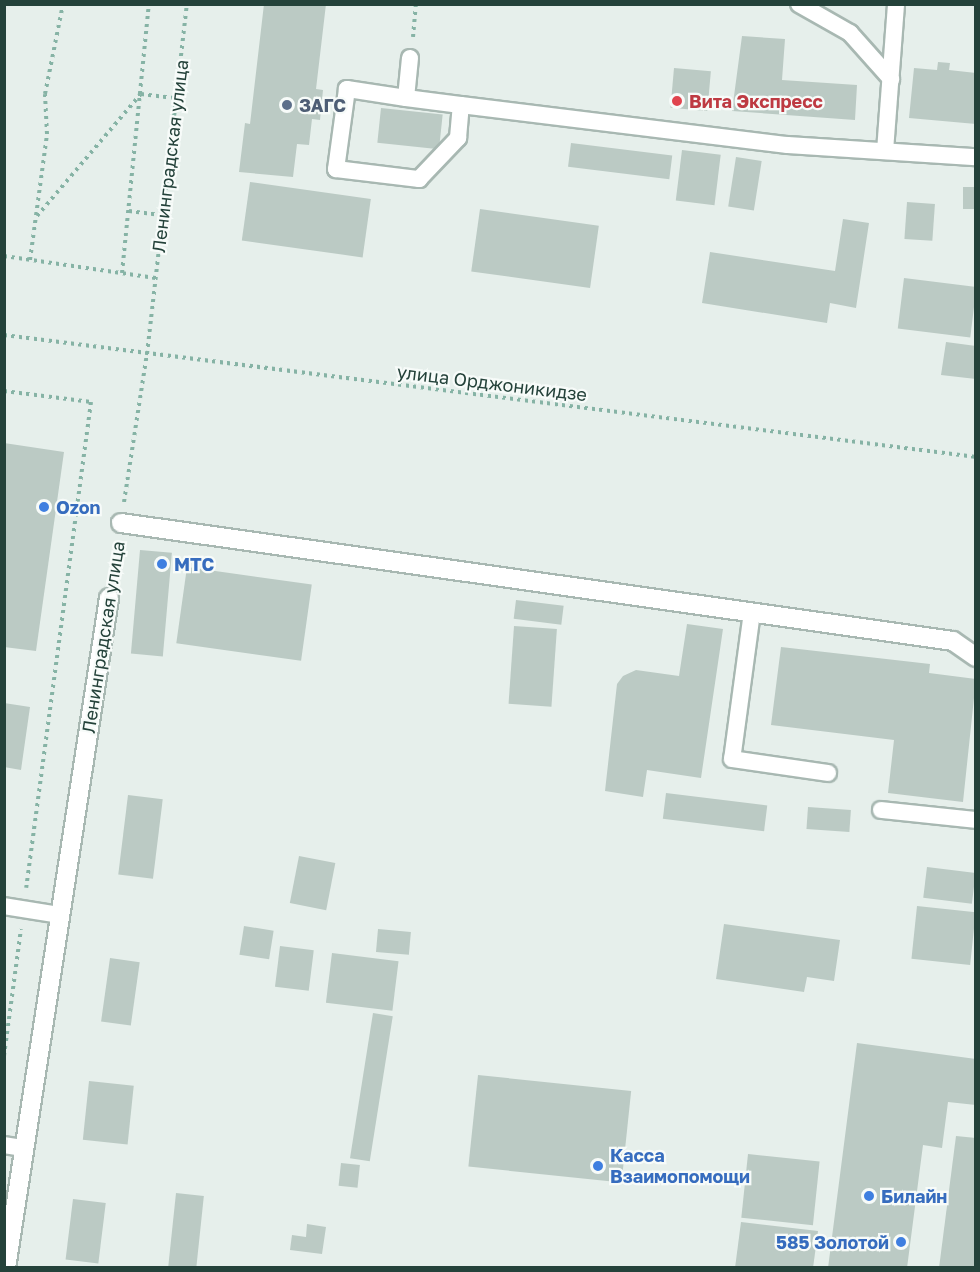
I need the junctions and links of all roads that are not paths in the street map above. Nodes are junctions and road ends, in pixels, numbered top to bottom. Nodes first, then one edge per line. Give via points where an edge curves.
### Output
1 (799, 4) edge
2 (896, 4) edge
3 (410, 58) road end
4 (891, 79) junction
5 (406, 98) junction
6 (461, 105) junction
7 (885, 151) junction
8 (975, 157) edge
9 (121, 523) road end
10 (109, 598) road end
11 (752, 612) junction
12 (975, 657) edge
13 (828, 773) dead end
14 (881, 810) dead end
15 (975, 820) edge
16 (4, 906) edge
17 (60, 915) junction
18 (4, 1145) edge
19 (24, 1148) junction
20 (6, 1268) edge

1 - 4 lane via 850,33
2 - 4 lane
3 - 5 lane
4 - 7 lane
5 - 6 lane
5 - 6 lane via 347,90 336,169 419,179 458,138
6 - 7 lane via 788,145
7 - 8 lane
9 - 11 street
10 - 17 street, Ленинградская улица
11 - 12 street via 953,641
11 - 13 lane via 732,759
14 - 15 lane
16 - 17 lane
17 - 19 street, Ленинградская улица
18 - 19 lane
19 - 20 street, Ленинградская улица

